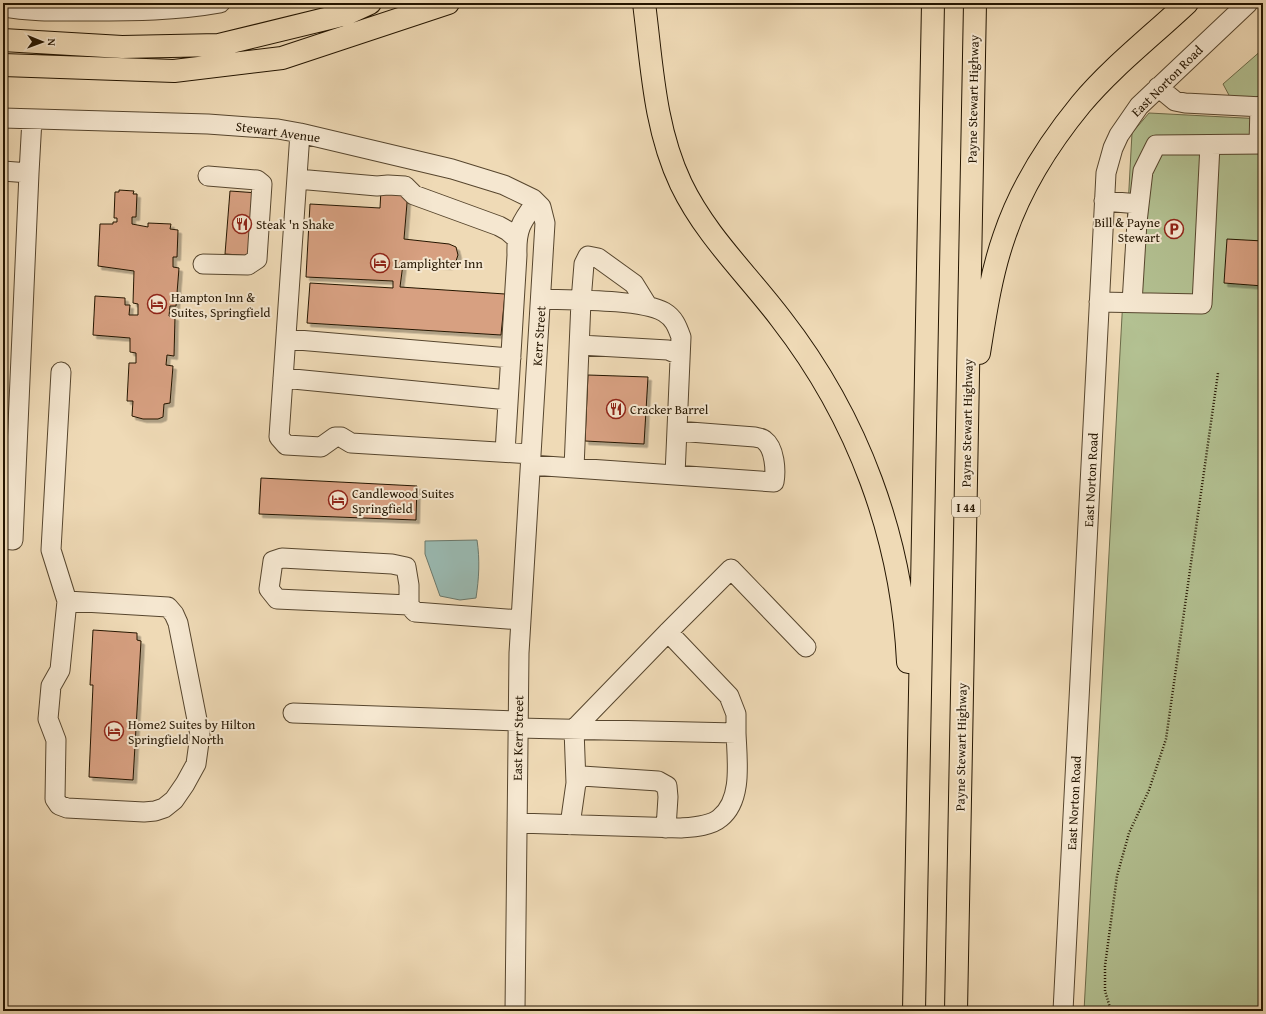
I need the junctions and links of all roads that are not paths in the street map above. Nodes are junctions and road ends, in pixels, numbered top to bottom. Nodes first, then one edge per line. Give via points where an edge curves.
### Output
1 (220, 3) edge
2 (370, 3) edge
3 (448, 3) edge
4 (644, 3) edge
5 (933, 3) edge
6 (975, 3) edge
7 (1187, 3) edge
8 (1248, 3) edge
9 (3, 7) edge
10 (92, 7) edge
11 (3, 40) edge
12 (3, 65) edge
13 (1158, 87) junction
14 (1261, 106) edge
15 (3, 118) edge
16 (32, 119) junction
17 (300, 133) junction
18 (1261, 144) edge
19 (1210, 145) junction
20 (3, 172) edge
21 (29, 173) junction
22 (208, 176) dead end
23 (296, 179) junction
24 (1104, 201) junction
25 (538, 204) junction
26 (1139, 204) junction
27 (516, 238) junction
28 (203, 264) dead end
29 (541, 299) junction
30 (582, 301) junction
31 (1099, 302) junction
32 (1132, 303) junction
33 (647, 305) junction
34 (286, 339) junction
35 (580, 346) junction
36 (680, 354) junction
37 (511, 358) junction
38 (61, 372) dead end
39 (283, 378) junction
40 (508, 400) junction
41 (677, 431) junction
42 (505, 452) junction
43 (10, 457) edge
44 (531, 459) junction
45 (574, 468) junction
46 (675, 475) junction
47 (3, 539) edge
48 (965, 542) junction
49 (67, 602) junction
50 (409, 605) junction
51 (521, 620) junction
52 (668, 632) junction
53 (806, 647) dead end
54 (293, 713) dead end
55 (518, 724) junction
56 (574, 729) junction
57 (736, 733) junction
58 (576, 783) junction
59 (517, 823) junction
60 (570, 825) junction
61 (666, 828) junction
62 (917, 878) junction
63 (515, 1011) edge
64 (914, 1011) edge
65 (956, 1011) edge
66 (1063, 1011) edge

1 - 10 street via 170,10
2 - 11 main road via 346,14 219,45 122,47
3 - 12 main road via 282,58 174,71
4 - 62 main road via 657,108 666,147 682,184 694,209 713,238 782,320 818,371 861,452 882,509 897,566 905,624
5 - 62 main road
6 - 48 main road, Payne Stewart Highway / I 44
7 - 48 main road via 1100,83 1082,103 1036,168 1004,236 989,299 976,378 968,457
8 - 13 street, East Norton Road
9 - 10 street via 27,10
13 - 14 street via 1175,101 1185,103
13 - 24 street, East Norton Road via 1139,106 1119,135 1109,161
14 - 18 street
15 - 16 street, Stewart Avenue
16 - 17 street, Stewart Avenue via 208,124
16 - 21 street
17 - 23 street
17 - 25 street, Stewart Avenue via 479,176 528,195
18 - 19 street
19 - 26 street via 1156,145 1143,171
19 - 32 street via 1202,304
20 - 21 street
21 - 43 street
22 - 28 street via 257,180 262,184 257,259 248,265
23 - 27 street via 405,186 414,195 499,226
23 - 34 street
24 - 26 street
24 - 31 street, East Norton Road
25 - 27 street via 523,219
25 - 29 street, Kerr Street via 545,223
26 - 32 street
27 - 37 street
29 - 30 street
29 - 44 street, Kerr Street
30 - 33 street
30 - 33 street via 584,264 588,256 598,258 634,284
30 - 35 street
31 - 32 street
31 - 66 street, East Norton Road
33 - 36 street via 664,312 676,322 681,336
34 - 37 street
34 - 39 street
35 - 36 street via 668,350
35 - 45 street
36 - 41 street
37 - 40 street
38 - 49 street via 51,550
39 - 40 street
39 - 42 street via 279,437 286,445 322,446 334,437 341,437 351,443
40 - 42 street
41 - 46 street
41 - 46 street via 755,437 764,440 771,449 775,474 774,482
42 - 44 street
43 - 47 street via 13,540
44 - 45 street
44 - 51 street, East Kerr Street
45 - 46 street
48 - 65 main road, Payne Stewart Highway / I 44
49 - 49 street via 60,670 51,686 48,719 56,740 55,799 59,805 67,808 144,812 164,808 174,800 196,764 200,735 178,623 174,614 168,607
50 - 50 street via 410,585 406,567 282,558 273,561 269,589 277,599
50 - 51 street via 415,612
51 - 55 street, East Kerr Street
52 - 53 street via 731,569
52 - 56 street
52 - 57 street via 729,696 736,714
54 - 55 street
55 - 56 street
55 - 59 street, East Kerr Street
56 - 57 street
56 - 58 street
57 - 61 street via 737,775 733,804 720,819 700,826
58 - 60 street
58 - 61 street via 582,776 658,781 667,786
59 - 60 street
59 - 63 street, East Kerr Street
60 - 61 street
62 - 64 main road

